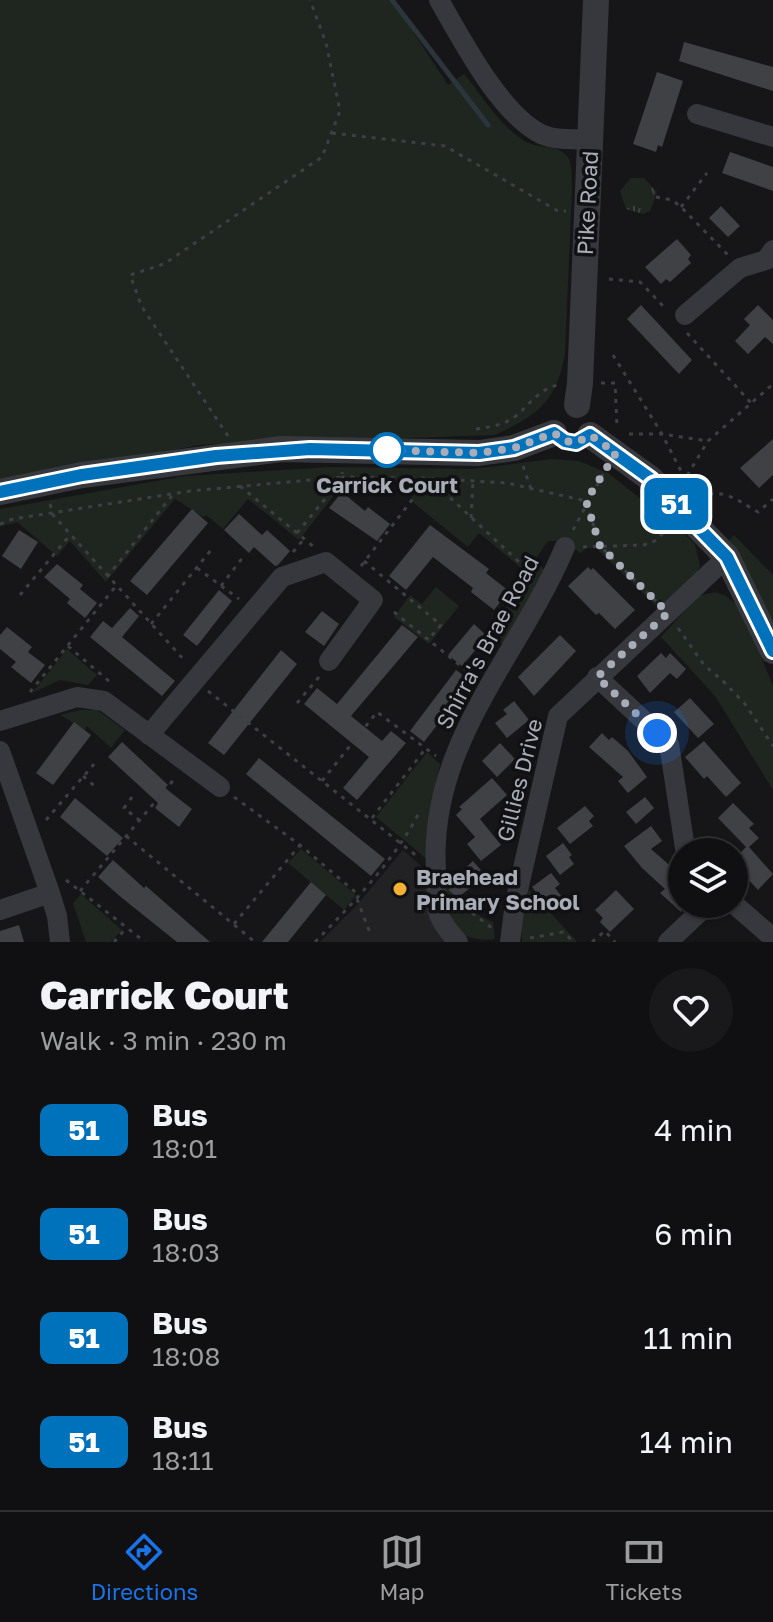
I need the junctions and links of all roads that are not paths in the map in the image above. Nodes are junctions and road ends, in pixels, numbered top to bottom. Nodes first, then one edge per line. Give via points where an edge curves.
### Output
1 (439, 0) edge
2 (596, 0) edge
3 (697, 114) dead end
4 (773, 137) edge
5 (591, 139) junction
6 (773, 250) edge
7 (681, 318) road end
8 (577, 405) junction
9 (554, 433) junction
10 (590, 435) junction
11 (0, 492) edge
12 (565, 547) road end
13 (727, 557) junction
14 (773, 651) edge
15 (329, 661) road end
16 (597, 677) junction
17 (0, 721) edge
18 (149, 735) junction
19 (0, 751) edge
20 (220, 787) road end
21 (683, 838) edge
22 (57, 886) junction
23 (0, 910) edge
24 (748, 916) edge
25 (693, 918) edge
26 (773, 938) edge
27 (60, 942) edge
28 (458, 942) edge
29 (510, 942) edge
30 (668, 942) edge

1 - 5 street via 514,114 541,134
2 - 5 street, Pike Road
3 - 4 street
5 - 8 street, Pike Road
6 - 7 street via 766,260 740,268
8 - 9 street via 561,411
8 - 10 street via 592,416
9 - 10 street via 576,443
9 - 11 street via 514,448 479,453 338,448 240,453
10 - 13 street via 651,479
12 - 28 street, Shirra's Brae Road via 549,586 461,738 439,803 436,912
13 - 14 street
13 - 16 street, Gillies Drive
15 - 18 street via 373,600 326,562 282,577
16 - 21 street via 669,744
16 - 29 street, Gillies Drive via 558,716
17 - 18 street via 77,697 104,701
18 - 20 street
19 - 22 street via 31,838
22 - 23 street
22 - 27 street
24 - 26 street
25 - 30 street

